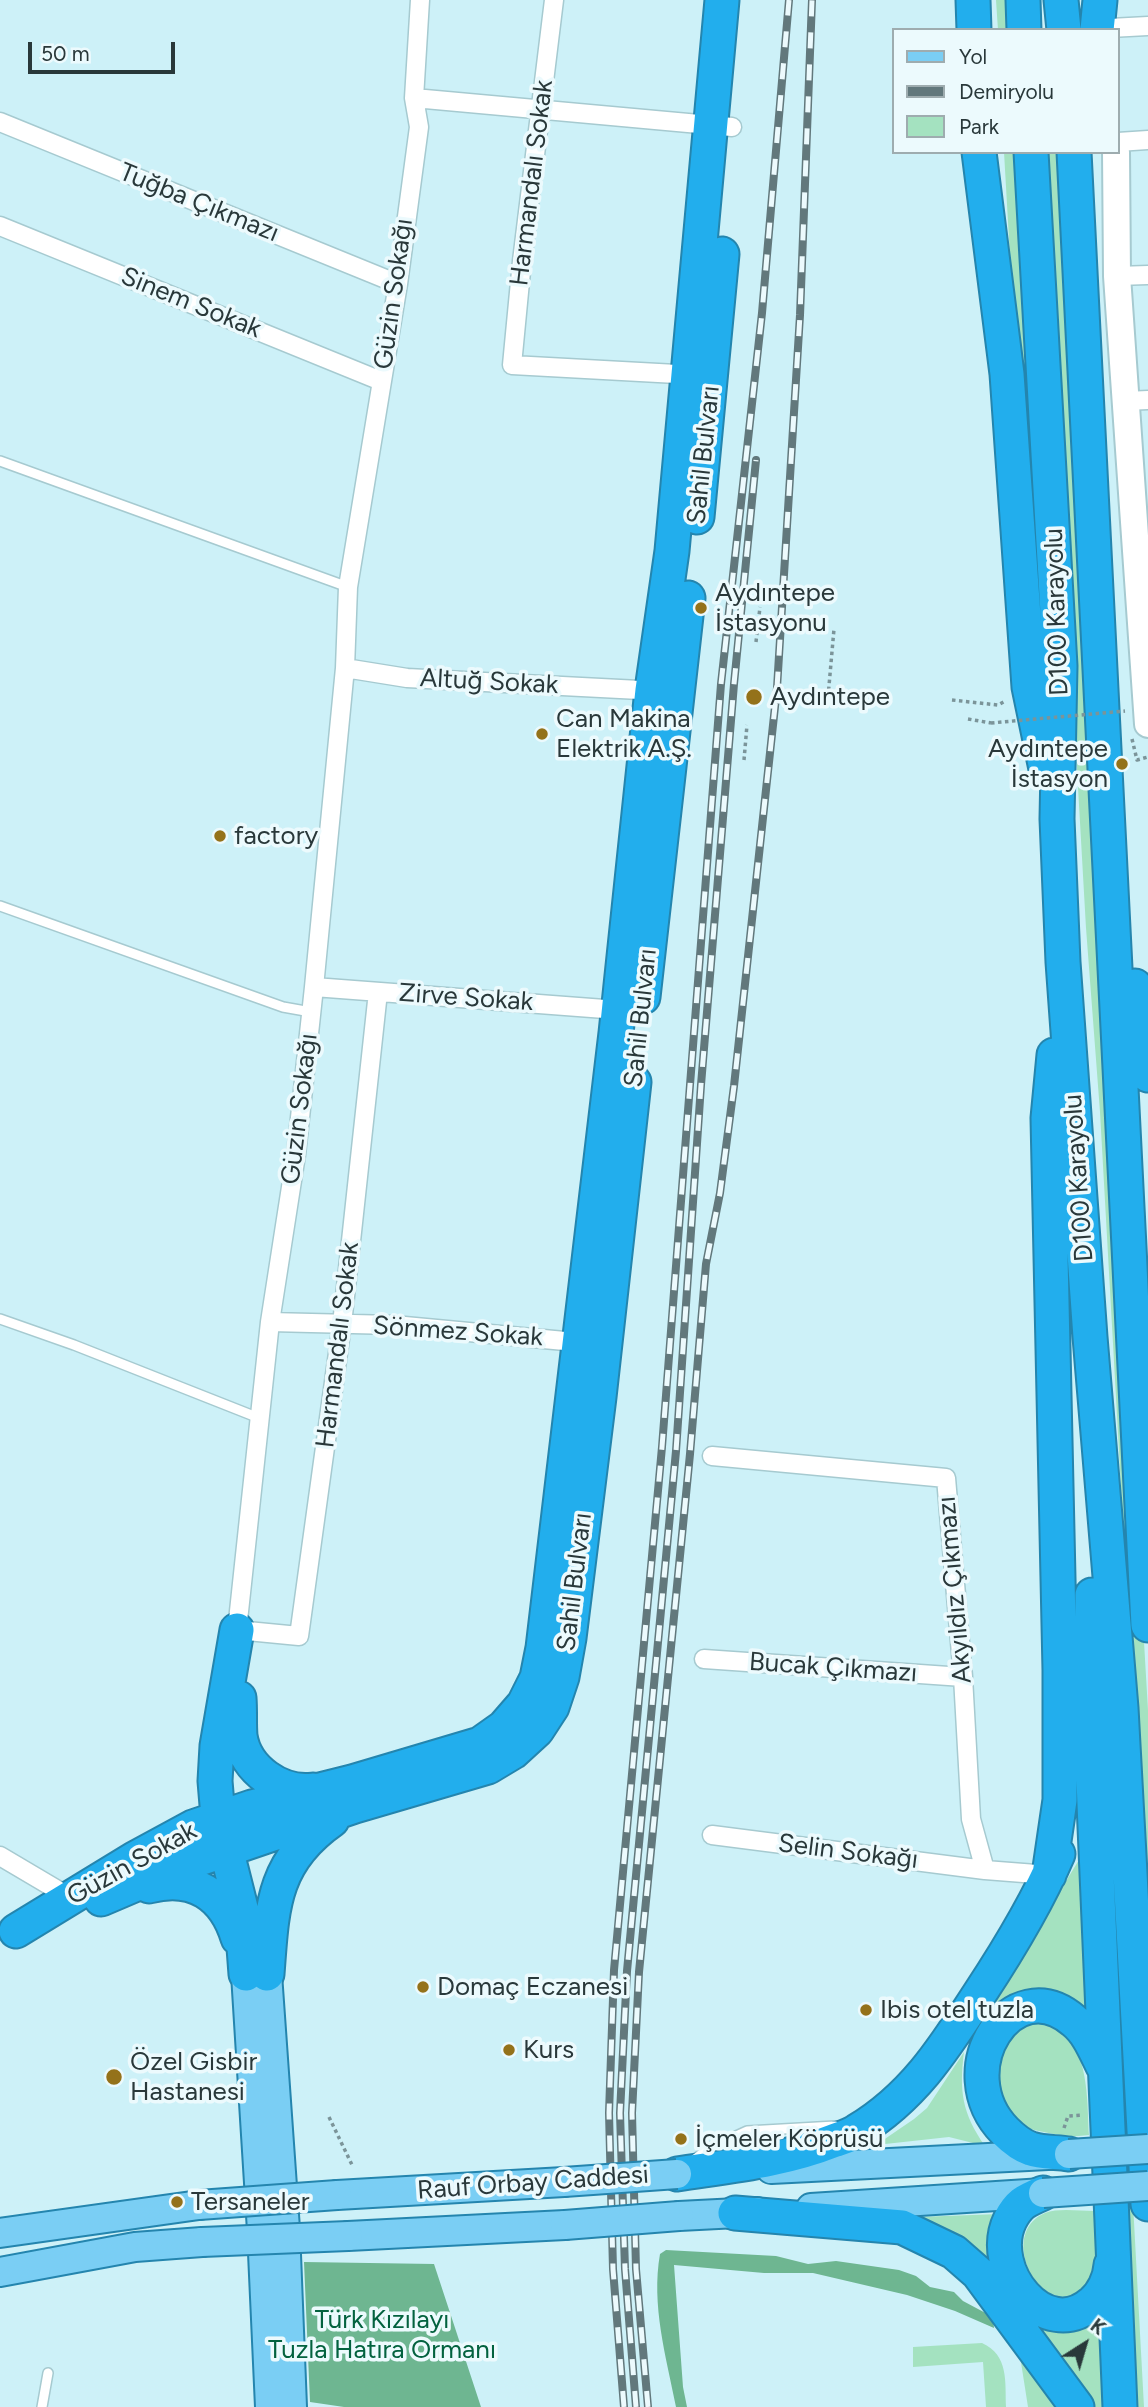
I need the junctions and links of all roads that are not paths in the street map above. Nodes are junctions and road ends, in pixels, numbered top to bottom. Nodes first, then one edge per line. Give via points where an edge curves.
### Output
1 (420, 0) edge
2 (554, 0) edge
3 (722, 0) edge
4 (744, 0) edge
5 (973, 0) edge
6 (1023, 0) edge
7 (1061, 0) edge
8 (1108, 0) edge
9 (1104, 22) edge
10 (1148, 26) edge
11 (975, 28) edge
12 (1024, 28) edge
13 (1064, 28) edge
14 (414, 98) junction
15 (541, 109) junction
16 (0, 122) edge
17 (722, 126) junction
18 (1148, 140) edge
19 (1120, 142) edge
20 (979, 154) edge
21 (1031, 154) edge
22 (1074, 154) edge
23 (1089, 154) edge
24 (1116, 154) edge
25 (0, 226) edge
26 (1148, 275) edge
27 (1117, 276) junction
28 (398, 284) junction
29 (1084, 337) junction
30 (700, 375) junction
31 (381, 381) junction
32 (1137, 400) edge
33 (0, 461) edge
34 (1141, 524) edge
35 (348, 587) junction
36 (1145, 636) edge
37 (345, 668) junction
38 (664, 691) junction
39 (1148, 724) edge
40 (1106, 786) junction
41 (1058, 820) junction
42 (0, 906) edge
43 (1063, 962) junction
44 (314, 987) junction
45 (378, 992) junction
46 (618, 1010) junction
47 (311, 1013) junction
48 (1148, 1075) edge
49 (0, 1320) edge
50 (270, 1322) junction
51 (342, 1324) junction
52 (1090, 1337) junction
53 (580, 1340) junction
54 (599, 1396) junction
55 (260, 1418) junction
56 (712, 1456) dead end
57 (1148, 1625) edge
58 (237, 1629) junction
59 (704, 1659) dead end
60 (963, 1677) junction
61 (1091, 1734) junction
62 (326, 1788) junction
63 (355, 1806) junction
64 (252, 1807) joint
65 (218, 1817) junction
66 (712, 1835) dead end
67 (259, 1839) junction
68 (227, 1850) junction
69 (0, 1856) edge
70 (985, 1870) junction
71 (1049, 1875) junction
72 (85, 1899) junction
73 (8, 1936) edge
74 (256, 1974) junction
75 (1106, 2072) junction
76 (1064, 2145) junction
77 (1148, 2149) edge
78 (677, 2174) junction
79 (1148, 2186) edge
80 (1042, 2193) junction
81 (1148, 2204) edge
82 (735, 2213) junction
83 (0, 2233) edge
84 (1112, 2249) junction
85 (0, 2272) edge
86 (48, 2373) dead end
87 (42, 2407) edge
88 (270, 2407) edge
89 (292, 2407) edge
90 (1077, 2407) edge
91 (1120, 2407) edge

1 - 14 street, Güzin Sokağı
2 - 15 street, Harmandalı Sokak
3 - 17 highway, Sahil Bulvarı
4 - 17 highway, Sahil Bulvarı
5 - 11 highway
6 - 12 highway
7 - 13 highway
8 - 9 main road
9 - 10 street
14 - 15 street
14 - 28 street, Güzin Sokağı via 419,127
15 - 17 street
15 - 30 street, Harmandalı Sokak via 512,365
16 - 28 street, Tuğba Çıkmazı
17 - 30 highway, Sahil Bulvarı
18 - 19 street
20 - 41 highway via 1007,374 1028,687
21 - 41 highway, D100 Karayolu via 1060,666
22 - 29 highway, D100 Karayolu
23 - 29 highway
24 - 27 main road
25 - 31 street, Sinem Sokak
26 - 27 street
27 - 32 main road
28 - 31 street, Güzin Sokağı
29 - 40 highway, D100 Karayolu
30 - 38 highway, Sahil Bulvarı via 672,551
31 - 35 street, Güzin Sokağı
32 - 34 main road
33 - 35 lane
34 - 36 main road
35 - 37 street, Güzin Sokağı
36 - 39 main road
37 - 38 street, Altuğ Sokak via 407,678
37 - 44 street, Güzin Sokağı
38 - 46 highway, Sahil Bulvarı
38 - 54 highway, Sahil Bulvarı
40 - 48 highway
40 - 57 highway, D100 Karayolu
41 - 43 highway, D100 Karayolu
42 - 47 lane via 282,1007
43 - 52 highway, D100 Karayolu
43 - 71 highway via 1048,1118 1060,1670 1060,1800
44 - 45 street, Zirve Sokak
44 - 47 street, Güzin Sokağı
45 - 46 street, Zirve Sokak
45 - 51 street, Harmandalı Sokak
46 - 53 highway, Sahil Bulvarı
47 - 50 street, Güzin Sokağı via 296,1155
49 - 55 lane
50 - 51 street, Sönmez Sokak
50 - 55 street, Güzin Sokağı
51 - 53 street, Sönmez Sokak
51 - 58 street, Harmandalı Sokak via 299,1636
52 - 61 highway
52 - 81 highway, D100 Karayolu via 1121,1707
53 - 54 street, Sönmez Sokak via 589,1344 599,1360
53 - 62 highway, Sahil Bulvarı via 543,1648 537,1678 524,1704 504,1727 480,1744
54 - 63 highway, Sahil Bulvarı via 569,1638 552,1707 537,1730 488,1767
55 - 58 street, Güzin Sokağı
56 - 60 street, Akyıldız Çıkmazı via 946,1478
58 - 62 highway via 240,1738 248,1759 281,1785 299,1791
58 - 65 highway via 217,1745
59 - 60 street, Bucak Çıkmazı
60 - 70 street, Akyıldız Çıkmazı via 971,1819
61 - 71 highway via 1069,1825
61 - 75 highway
62 - 64 highway, Sahil Bulvarı
63 - 67 highway, Sahil Bulvarı
63 - 74 highway via 317,1830 292,1860 280,1881
64 - 65 highway, Güzin Sokak
65 - 67 highway via 238,1815 249,1820
65 - 68 highway
65 - 72 highway, Güzin Sokak via 134,1859
66 - 70 street, Selin Sokağı
67 - 68 highway, Sahil Bulvarı
67 - 74 highway
68 - 72 highway, Sahil Bulvarı
68 - 74 highway
69 - 72 street
70 - 71 street
71 - 78 highway via 1006,1952 910,2091 856,2132 818,2147 775,2159
72 - 73 highway, Güzin Sokak
72 - 74 highway via 160,1883 183,1882 204,1890 219,1902 235,1926
74 - 88 main road
74 - 89 main road via 285,2229
75 - 76 highway via 1083,2030 1054,2010 1034,2007 1014,2014 989,2040 982,2075 986,2101 999,2125 1031,2149
75 - 84 highway
76 - 77 main road, bridge
76 - 78 main road, Rauf Orbay Caddesi
78 - 83 main road, Rauf Orbay Caddesi, bridge via 199,2205
79 - 80 main road, bridge
80 - 82 main road, Rauf Orbay Caddesi
80 - 84 highway via 1021,2204 1006,2230 1003,2246 1015,2286 1024,2297 1055,2313 1077,2313 1096,2300 1108,2280
82 - 85 main road, Rauf Orbay Caddesi, bridge via 135,2247
82 - 90 highway via 902,2227 942,2244 986,2283
84 - 91 highway
86 - 87 lane

